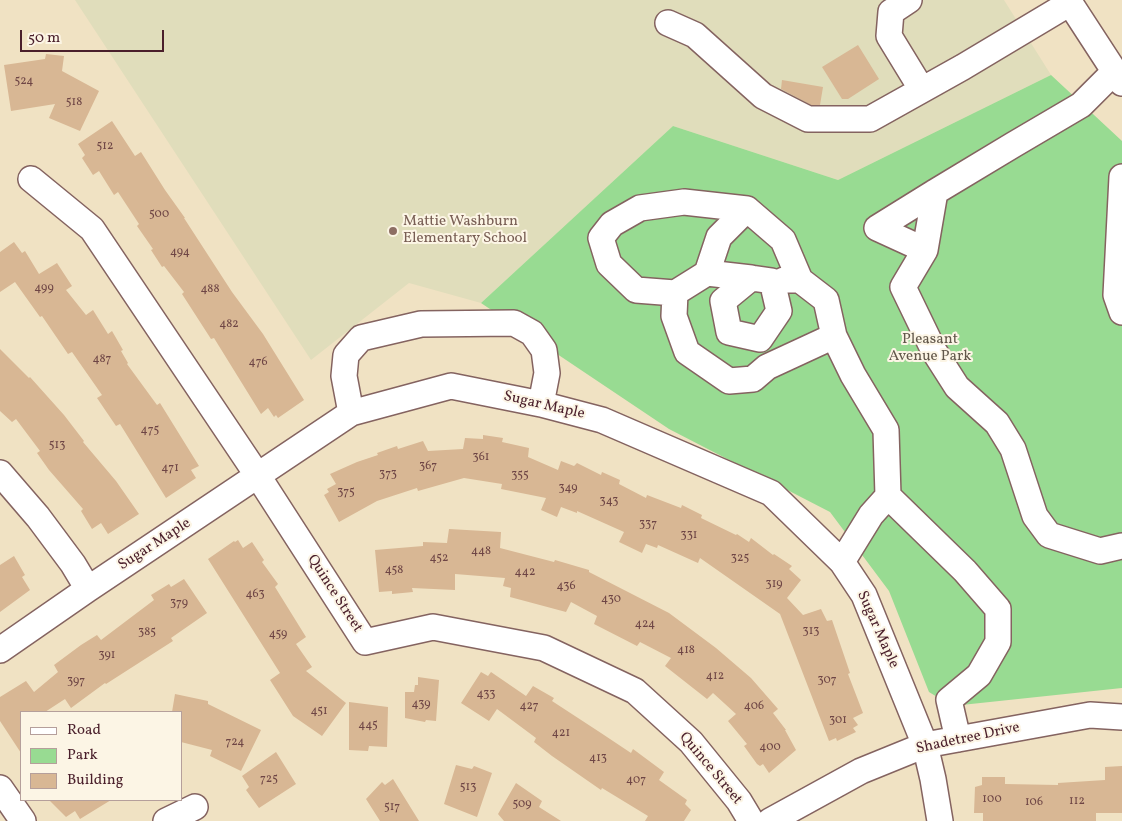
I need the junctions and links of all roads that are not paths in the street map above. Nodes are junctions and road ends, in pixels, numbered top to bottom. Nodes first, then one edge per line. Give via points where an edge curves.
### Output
1 (909, 0) edge
2 (1069, 2) edge
3 (668, 24) dead end
4 (1118, 77) edge
5 (922, 90) junction
6 (1122, 177) edge
7 (31, 179) dead end
8 (935, 192) junction
9 (747, 209) junction
10 (925, 250) junction
11 (707, 273) junction
12 (762, 279) junction
13 (800, 280) junction
14 (675, 293) junction
15 (1122, 312) edge
16 (834, 336) junction
17 (760, 339) junction
18 (767, 368) junction
19 (542, 404) junction
20 (351, 413) junction
21 (0, 473) edge
22 (258, 476) junction
23 (888, 496) junction
24 (1122, 546) edge
25 (842, 562) junction
26 (88, 589) junction
27 (0, 650) edge
28 (1122, 716) edge
29 (958, 739) junction
30 (925, 745) junction
31 (0, 788) edge
32 (195, 807) dead end
33 (23, 821) edge
34 (166, 821) edge
35 (751, 821) edge
36 (770, 821) edge
37 (940, 821) edge

1 - 5 street via 891,12 889,36
2 - 4 street
2 - 5 street
3 - 5 street via 695,35 763,96 808,119 870,119
4 - 8 street via 1081,105
6 - 15 street via 1116,295
7 - 22 street, Quince Street via 92,229
8 - 10 street
8 - 10 street via 877,228
9 - 11 street via 719,237
9 - 13 street via 783,240
9 - 14 street via 684,202 640,208 612,224 601,238 609,264 636,290
10 - 24 street via 903,287 934,351 957,387 997,423 1013,449 1035,516 1049,536 1100,551
11 - 12 street
11 - 14 street
12 - 13 street
12 - 17 street via 779,310
12 - 17 street via 723,301 728,332
13 - 16 street via 826,300
14 - 18 street via 674,316 686,352 729,381 753,380
16 - 18 street
16 - 23 street via 886,430
17 - 18 street
19 - 20 street, Sugar Maple via 451,386
19 - 20 street via 547,373 544,350 532,333 514,323 421,324 361,338 346,355 344,376
19 - 25 street, Sugar Maple via 602,420 771,493
20 - 22 street, Sugar Maple
21 - 26 street via 38,517
22 - 26 street, Sugar Maple
22 - 35 street, Quince Street via 365,642 433,627 544,648 635,691 691,742 739,801
23 - 25 street via 871,515
23 - 29 street via 965,571 998,609 998,642 979,675 949,700
25 - 30 street, Sugar Maple via 864,595
26 - 27 street, Sugar Maple
28 - 29 street, Shadetree Drive via 1090,715
29 - 30 street, Shadetree Drive
30 - 36 street, Shadetree Drive via 861,771
30 - 37 street, Sugar Maple
31 - 33 street
32 - 34 street

